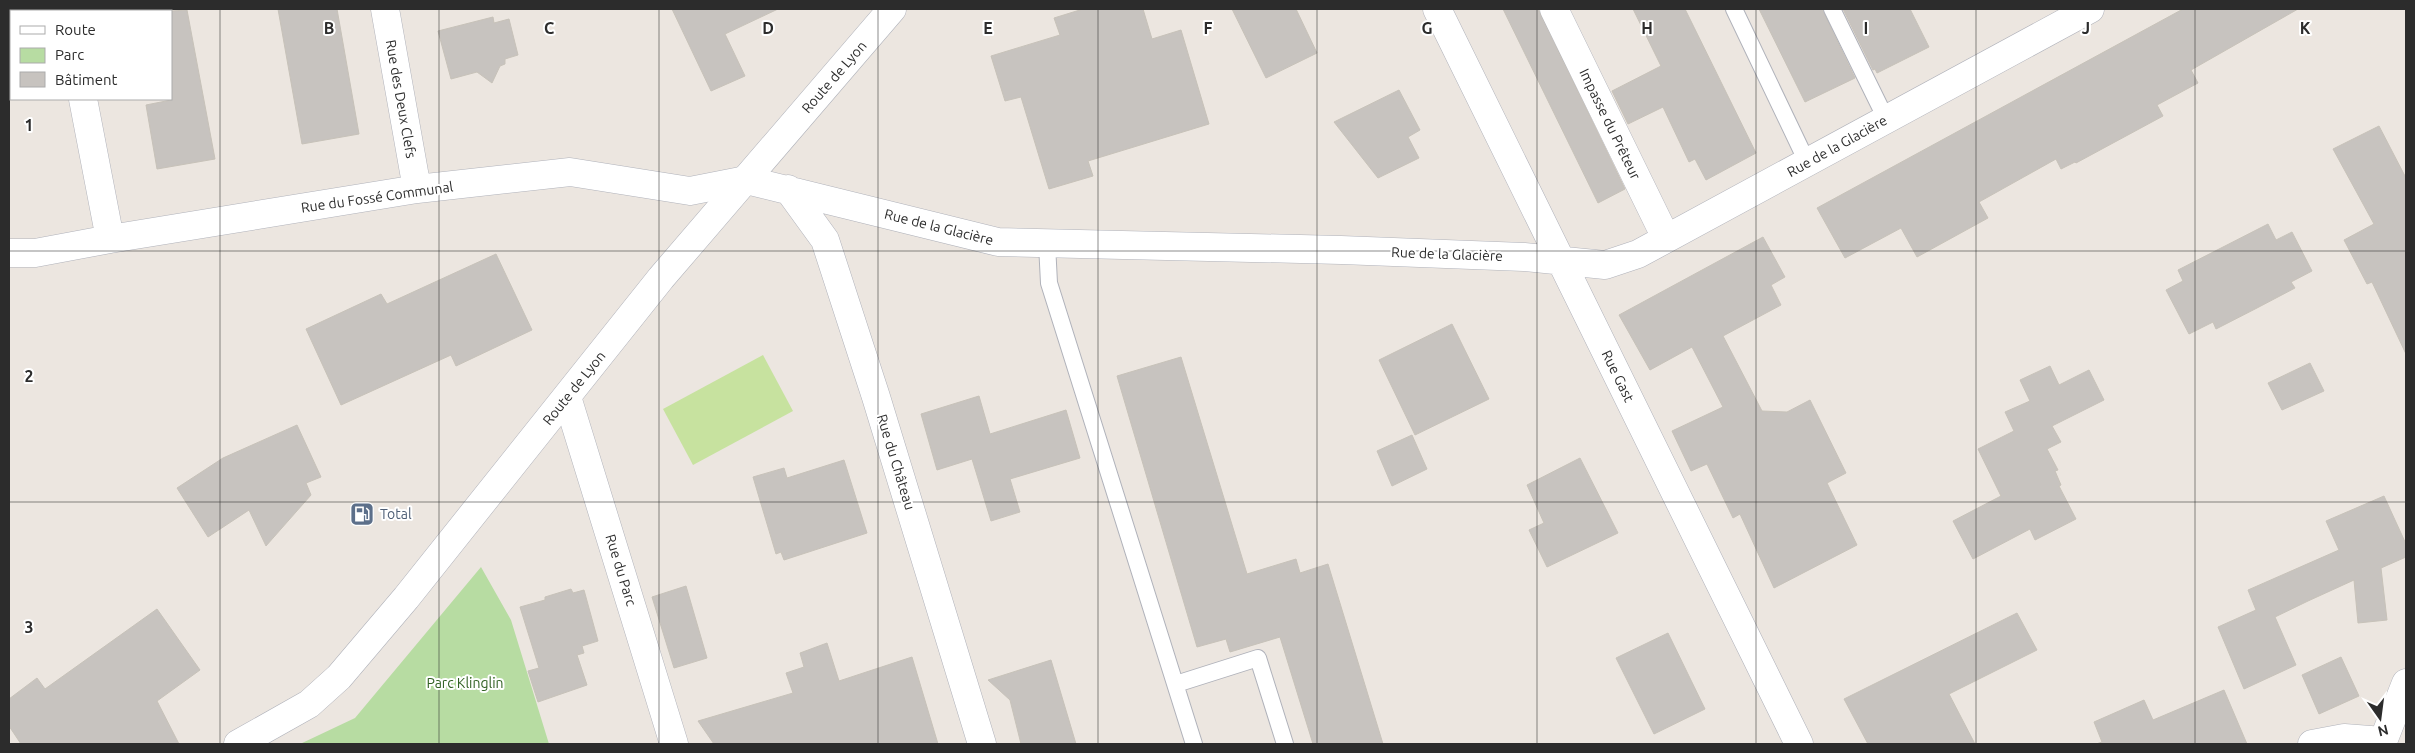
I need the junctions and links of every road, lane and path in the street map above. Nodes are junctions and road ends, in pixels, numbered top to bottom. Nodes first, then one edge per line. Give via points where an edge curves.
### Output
1 (385, 9) edge
2 (892, 9) edge
3 (1437, 9) edge
4 (1554, 9) edge
5 (1734, 9) edge
6 (1832, 9) edge
7 (2090, 9) edge
8 (83, 100) edge
9 (1886, 119) junction
10 (1808, 162) junction
11 (746, 180) junction
12 (417, 189) junction
13 (788, 189) junction
14 (1666, 238) junction
15 (110, 239) junction
16 (1047, 244) junction
17 (9, 253) edge
18 (1562, 262) junction
19 (567, 397) junction
20 (2406, 683) edge
21 (1176, 684) junction
22 (2387, 743) edge
23 (238, 744) edge
24 (674, 744) edge
25 (982, 744) edge
26 (1194, 744) edge
27 (1285, 744) edge
28 (1799, 744) edge
29 (2312, 744) edge

1 - 12 street, Rue des Deux Clefs
2 - 11 street, Route de Lyon
3 - 18 street, Rue Gast
4 - 14 street, Impasse du Prêteur
5 - 10 lane
6 - 9 lane
7 - 9 street, Rue de la Glacière
8 - 15 street
9 - 10 street, Rue de la Glacière
10 - 14 street, Rue de la Glacière
11 - 12 street, Rue du Fossé Communal via 690,191 570,172
11 - 13 street, Rue de la Glacière
11 - 19 street, Route de Lyon via 661,278
12 - 15 street, Rue du Fossé Communal
13 - 16 street, Rue de la Glacière via 998,242
13 - 25 street, Rue du Château via 825,240
14 - 18 street, Rue de la Glacière via 1638,254 1605,265
15 - 17 street, Rue du Fossé Communal via 35,254
16 - 18 street, Rue de la Glacière via 1341,250 1524,257
16 - 21 lane via 1049,283
18 - 28 street, Rue Gast
19 - 23 street, Route de Lyon via 339,677 309,704
19 - 24 street, Rue du Parc
20 - 22 street
21 - 26 lane
21 - 27 lane via 1258,658
22 - 29 street via 2344,738

